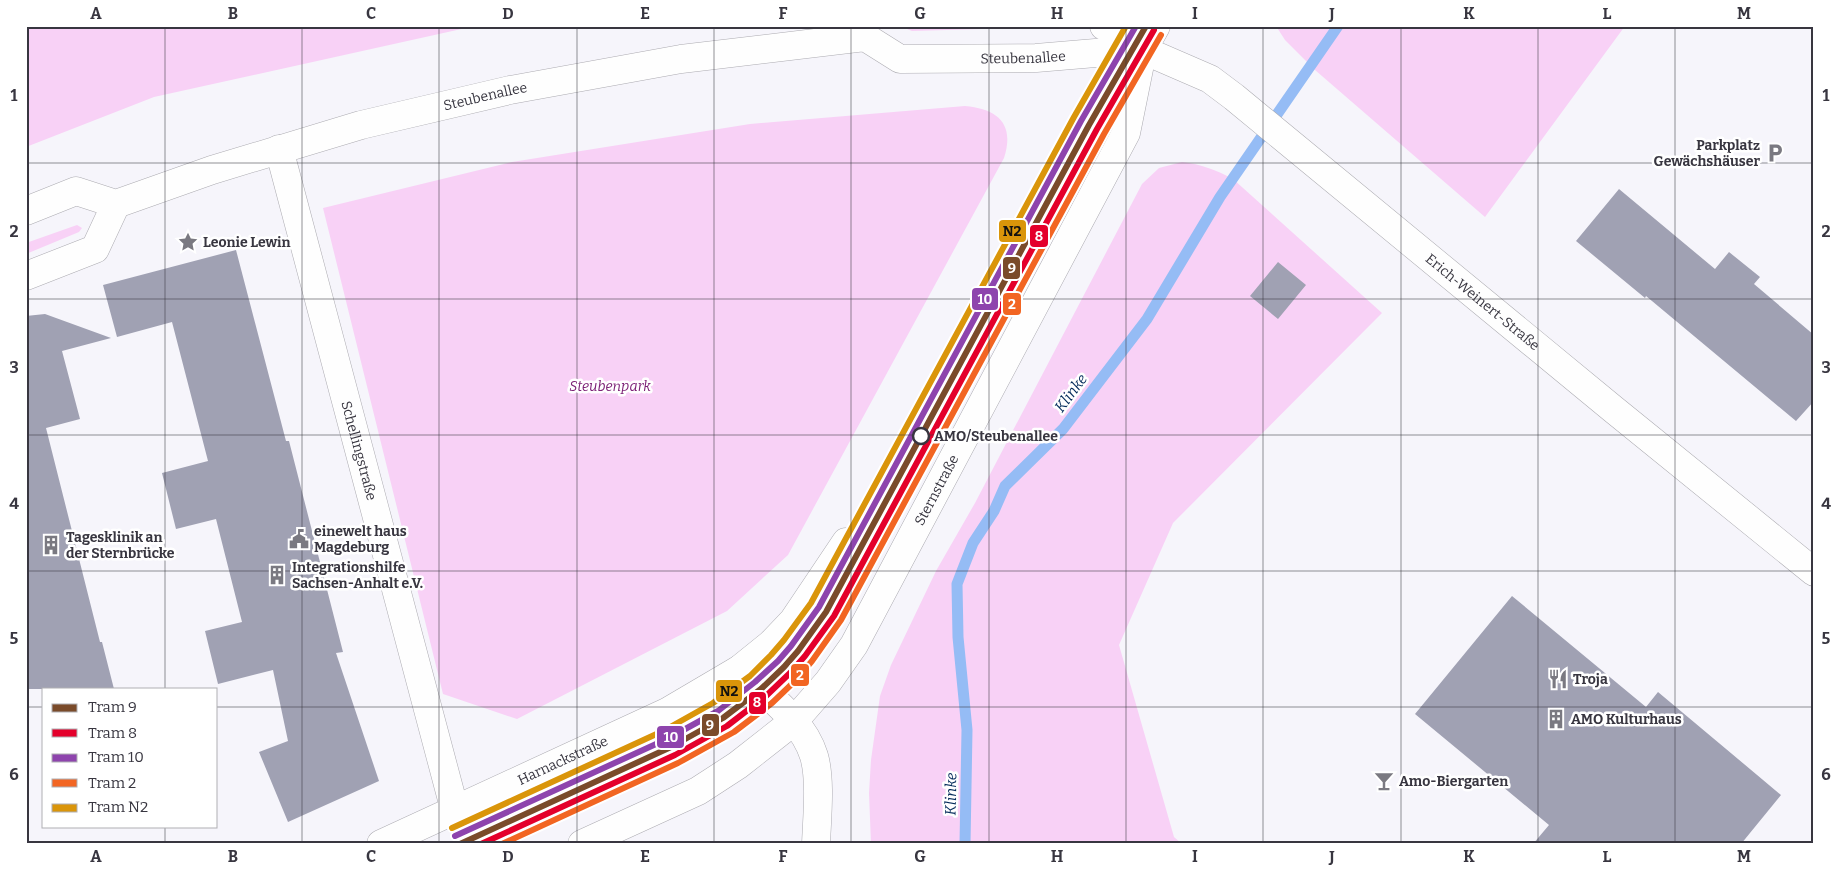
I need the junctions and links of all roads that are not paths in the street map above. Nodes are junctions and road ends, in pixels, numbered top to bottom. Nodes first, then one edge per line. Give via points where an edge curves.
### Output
1 (1104, 26) edge
2 (870, 32) edge
3 (1149, 38) edge
4 (279, 149) junction
5 (116, 204) junction
6 (26, 210) edge
7 (26, 276) edge
8 (846, 542) dead end
9 (1814, 572) edge
10 (740, 669) junction
11 (794, 721) junction
12 (455, 811) junction
13 (381, 844) edge
14 (582, 844) edge
15 (816, 844) edge

1 - 3 street
2 - 3 street, Steubenallee via 900,59 1036,58
2 - 4 street, Steubenallee via 690,58 510,90
3 - 9 street, Erich-Weinert-Straße via 1288,140
3 - 11 street, Sternstraße via 1126,133 854,645 828,682
4 - 5 street, Steubenallee
4 - 12 street, Schellingstraße
5 - 6 street via 76,191
5 - 7 street via 95,249
8 - 10 street, Harnackstraße via 793,621
10 - 11 street
10 - 12 street, Harnackstraße via 667,712
11 - 14 street via 738,765 698,791
11 - 15 street via 814,756
12 - 13 street, Harnackstraße

